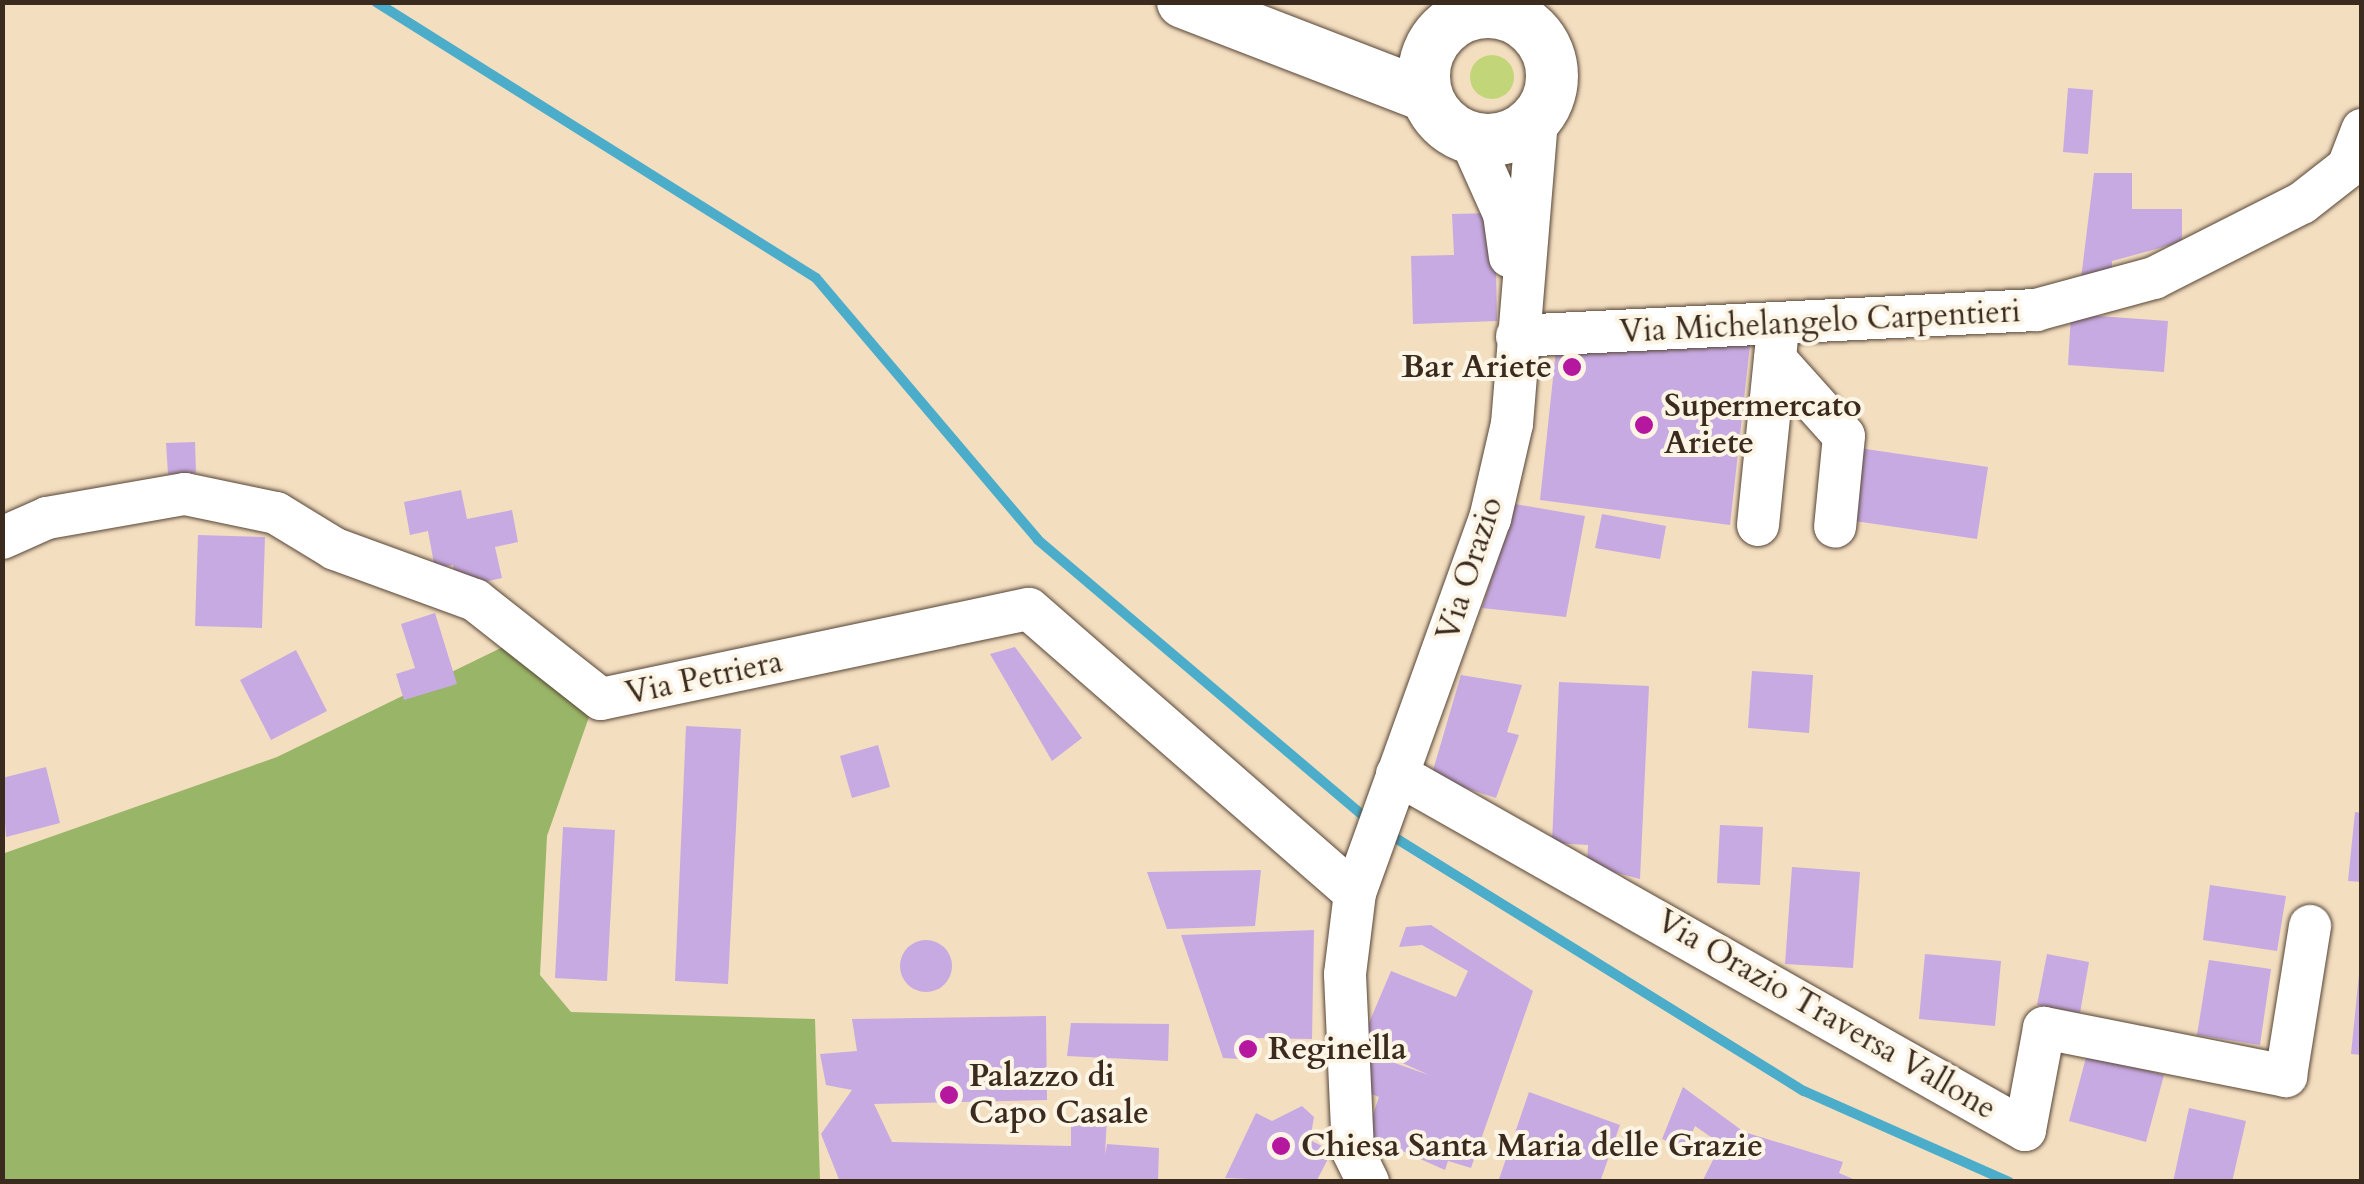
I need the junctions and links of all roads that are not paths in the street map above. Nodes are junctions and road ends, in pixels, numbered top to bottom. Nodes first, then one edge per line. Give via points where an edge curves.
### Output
1 (1183, 2) edge
2 (1480, 8) edge
3 (1542, 23) edge
4 (1286, 36) junction
5 (1433, 42) junction
6 (1427, 96) junction
7 (1536, 119) junction
8 (2362, 130) edge
9 (1470, 138) junction
10 (1518, 324) junction
11 (1776, 343) junction
12 (1758, 524) dead end
13 (1835, 527) dead end
14 (2, 538) edge
15 (1396, 774) junction
16 (1355, 892) junction
17 (2310, 926) dead end
18 (1368, 1182) edge

1 - 4 main road
2 - 3 main road
2 - 5 main road
3 - 7 main road via 1552,82
4 - 5 main road via 1368,53
4 - 6 main road
5 - 6 main road
6 - 9 main road
7 - 9 main road via 1506,138
7 - 10 street
8 - 11 street, Via Michelangelo Carpentieri via 2348,167 2302,203 2154,278 2036,310
9 - 10 street via 1504,214
10 - 11 street, Via Michelangelo Carpentieri
10 - 15 street, Via Orazio via 1512,424 1490,519
11 - 12 street
11 - 13 street via 1844,436
14 - 16 street, Via Petriera via 47,518 185,494 276,513 335,549 474,600 601,700 1029,608
15 - 16 street, Via Orazio
15 - 17 street, Via Orazio Traversa Vallone via 2025,1130 2044,1028 2286,1076
16 - 18 street via 1346,974 1351,1111 1353,1150

